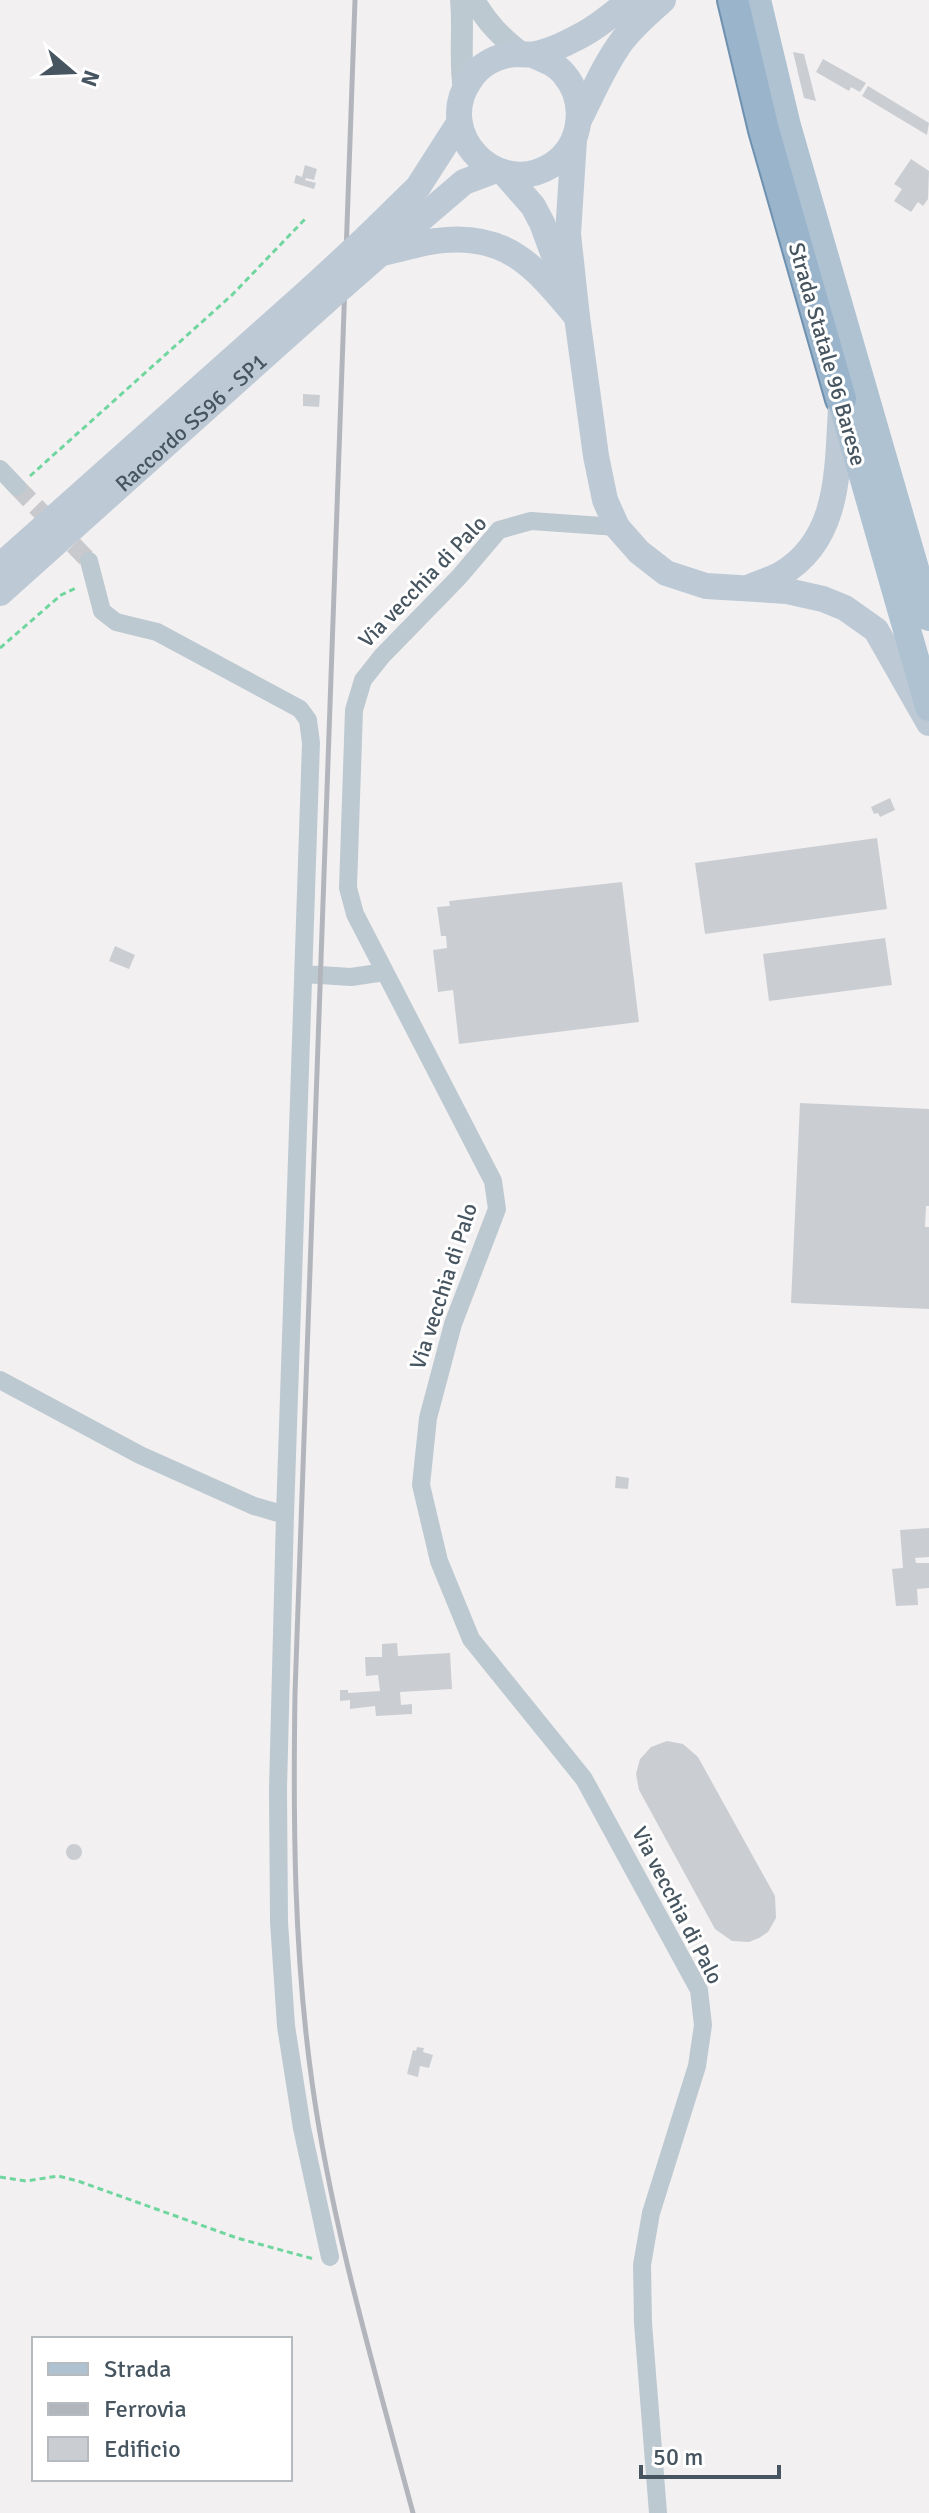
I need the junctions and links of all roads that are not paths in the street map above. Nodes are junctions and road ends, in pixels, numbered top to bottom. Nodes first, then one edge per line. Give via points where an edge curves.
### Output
1 (461, 0) edge
2 (474, 0) edge
3 (630, 0) edge
4 (663, 0) edge
5 (733, 0) edge
6 (757, 0) edge
7 (528, 54) junction
8 (464, 90) junction
9 (459, 123) junction
10 (577, 130) junction
11 (500, 171) junction
12 (374, 245) junction
13 (318, 295) junction
14 (577, 317) junction
15 (841, 399) junction
16 (0, 469) edge
17 (17, 487) tunnel mouth
18 (617, 527) junction
19 (0, 566) edge
20 (90, 570) tunnel mouth
21 (745, 589) junction
22 (0, 593) edge
23 (929, 617) edge
24 (929, 707) edge
25 (929, 723) edge
26 (385, 972) junction
27 (304, 974) junction
28 (0, 1380) edge
29 (285, 1515) junction
30 (330, 2257) road end
31 (658, 2513) edge

1 - 8 street
2 - 7 street via 498,35
3 - 7 main road via 580,37
4 - 10 main road via 636,24 610,60
5 - 15 highway, Strada Statale 96 Barese via 764,130
6 - 23 main road, Strada Statale 96 Barese via 787,126
7 - 8 main road via 494,59
7 - 10 main road via 549,61 568,79 579,103
8 - 9 main road
9 - 11 main road via 471,151
9 - 12 main road via 434,167
10 - 11 main road via 552,165 529,173
10 - 14 main road via 568,234
11 - 12 main road via 464,182
11 - 14 main road via 542,223
12 - 13 main road, Raccordo SS96 - SP1, bridge
12 - 14 main road via 449,239 491,244 529,263
13 - 19 main road, Raccordo SS96 - SP1
13 - 22 main road, Raccordo SS96 - SP1
14 - 18 main road via 596,456
15 - 21 main road via 835,489 826,524 809,551 782,573
15 - 24 main road, Strada Statale 96 Barese
16 - 17 street
18 - 21 main road via 666,573 706,586
18 - 26 street, Via vecchia di Palo via 531,521 499,530 363,680 354,710 348,888 355,914
20 - 27 street via 102,611 116,622 157,632 300,709 308,720
21 - 25 main road via 823,599 876,630
26 - 27 street via 351,977
26 - 31 street, Via vecchia di Palo via 493,1181 497,1209 453,1324 428,1418 421,1485 439,1561 471,1639 584,1779 699,1990 703,2025 697,2066 651,2213 642,2265
27 - 29 street
28 - 29 street via 140,1455
29 - 30 street via 280,1935 302,2128

